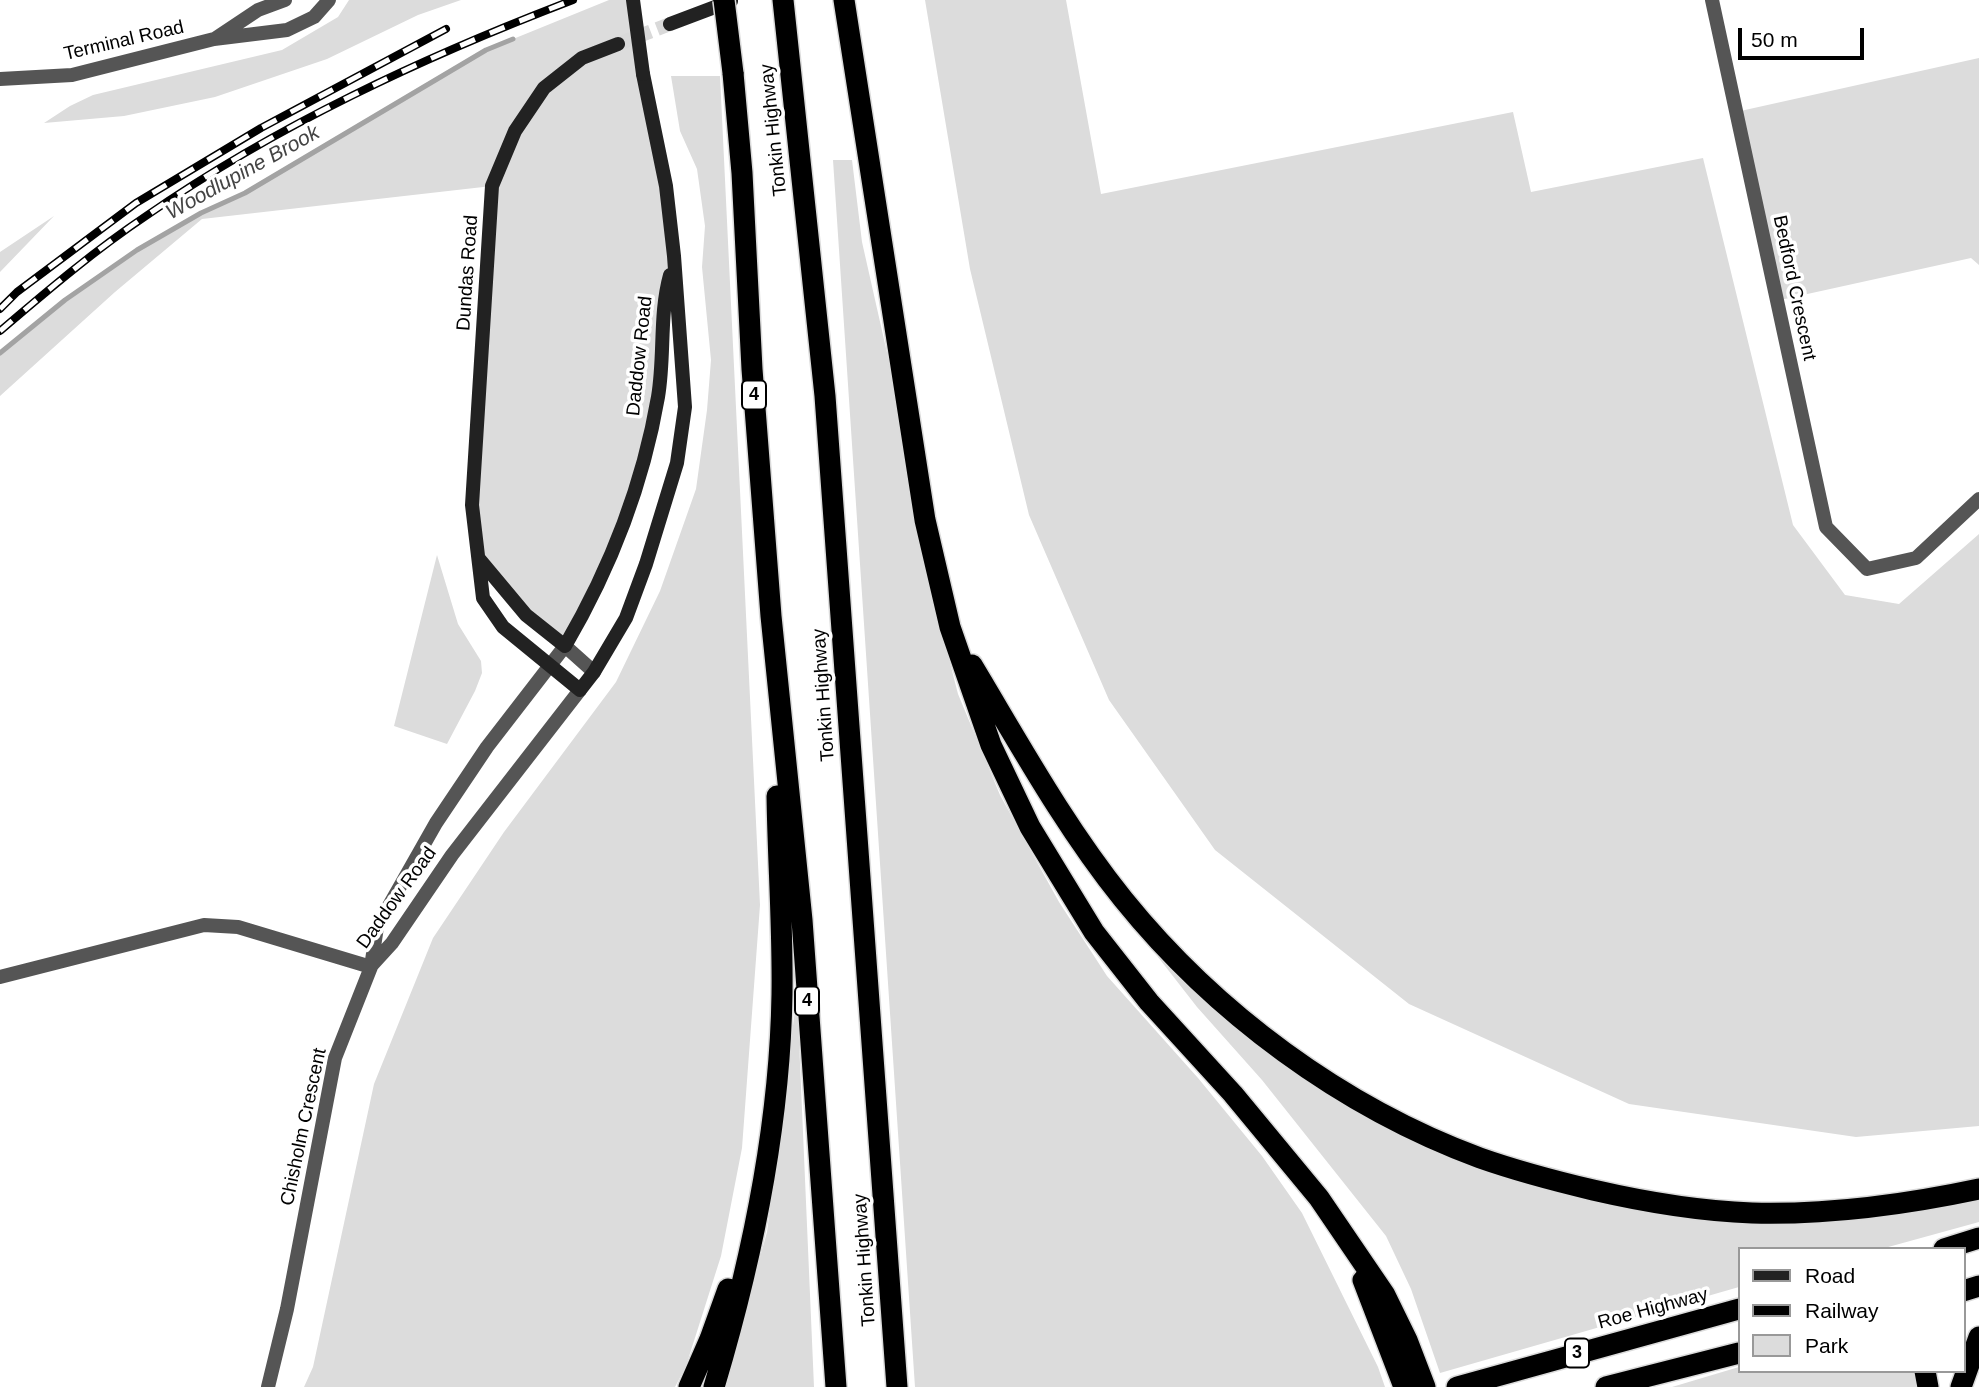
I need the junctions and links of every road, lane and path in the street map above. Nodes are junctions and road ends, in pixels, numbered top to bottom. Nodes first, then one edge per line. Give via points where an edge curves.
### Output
1 (285, 0) edge
2 (329, 0) edge
3 (633, 0) edge
4 (724, 0) edge
5 (732, 0) edge
6 (783, 0) edge
7 (1712, 0) edge
8 (845, 6) edge
9 (670, 24) tunnel mouth
10 (214, 39) junction
11 (618, 44) tunnel mouth
12 (0, 79) edge
13 (674, 256) junction
14 (1979, 499) edge
15 (480, 561) junction
16 (771, 616) junction
17 (950, 628) junction
18 (565, 646) junction
19 (550, 666) junction
20 (594, 672) junction
21 (580, 690) junction
22 (370, 967) junction
23 (0, 977) edge
24 (768, 1150) junction
25 (1979, 1189) edge
26 (1979, 1238) edge
27 (1950, 1247) edge
28 (1738, 1309) edge
29 (1738, 1315) edge
30 (1698, 1321) junction
31 (1979, 1337) edge
32 (1738, 1353) edge
33 (1413, 1382) edge
34 (268, 1387) edge
35 (689, 1387) edge
36 (714, 1387) edge
37 (836, 1387) edge
38 (897, 1387) edge
39 (1457, 1387) edge
40 (1606, 1387) edge
41 (1961, 1387) edge

1 - 10 street, Terminal Road via 258,10
2 - 10 street, Terminal Road via 314,17 294,28
3 - 13 main road, Daddow Road, bridge
4 - 16 highway, Tonkin Highway / 4, bridge via 742,173
5 - 9 main road
6 - 38 highway, Tonkin Highway via 825,396
7 - 14 street, Bedford Crescent via 1826,527 1867,569 1916,558
8 - 17 highway via 925,520
10 - 12 street, Terminal Road via 72,75
11 - 15 main road, Dundas Road via 582,58 544,88 515,131 492,186 472,505
13 - 18 main road, Daddow Road via 662,321 658,394 644,463 611,555
13 - 20 main road, Daddow Road via 685,407 677,463 626,618
15 - 18 main road via 526,615
15 - 19 main road, Dundas Road via 483,598 503,627
16 - 24 highway via 782,995
16 - 37 highway, Tonkin Highway / 4 via 802,920
17 - 25 highway via 1066,820 1123,900 1184,966 1244,1020 1302,1065 1360,1101 1480,1158 1545,1179 1683,1207 1751,1213 1822,1212
17 - 33 highway via 991,745 1069,894 1149,1002 1319,1198
18 - 19 street, Daddow Road
18 - 20 street
19 - 21 main road, Dundas Road
19 - 22 street, Daddow Road via 436,823 377,927
20 - 21 main road, Daddow Road
21 - 22 street, Daddow Road
22 - 23 street via 238,927 204,925
22 - 34 street, Chisholm Crescent via 335,1058
24 - 35 highway via 742,1248
24 - 36 highway via 752,1243
26 - 27 highway
28 - 30 highway, Roe Highway / 3
29 - 30 highway
30 - 39 highway, Roe Highway / 3
31 - 41 highway
32 - 40 highway, 3

